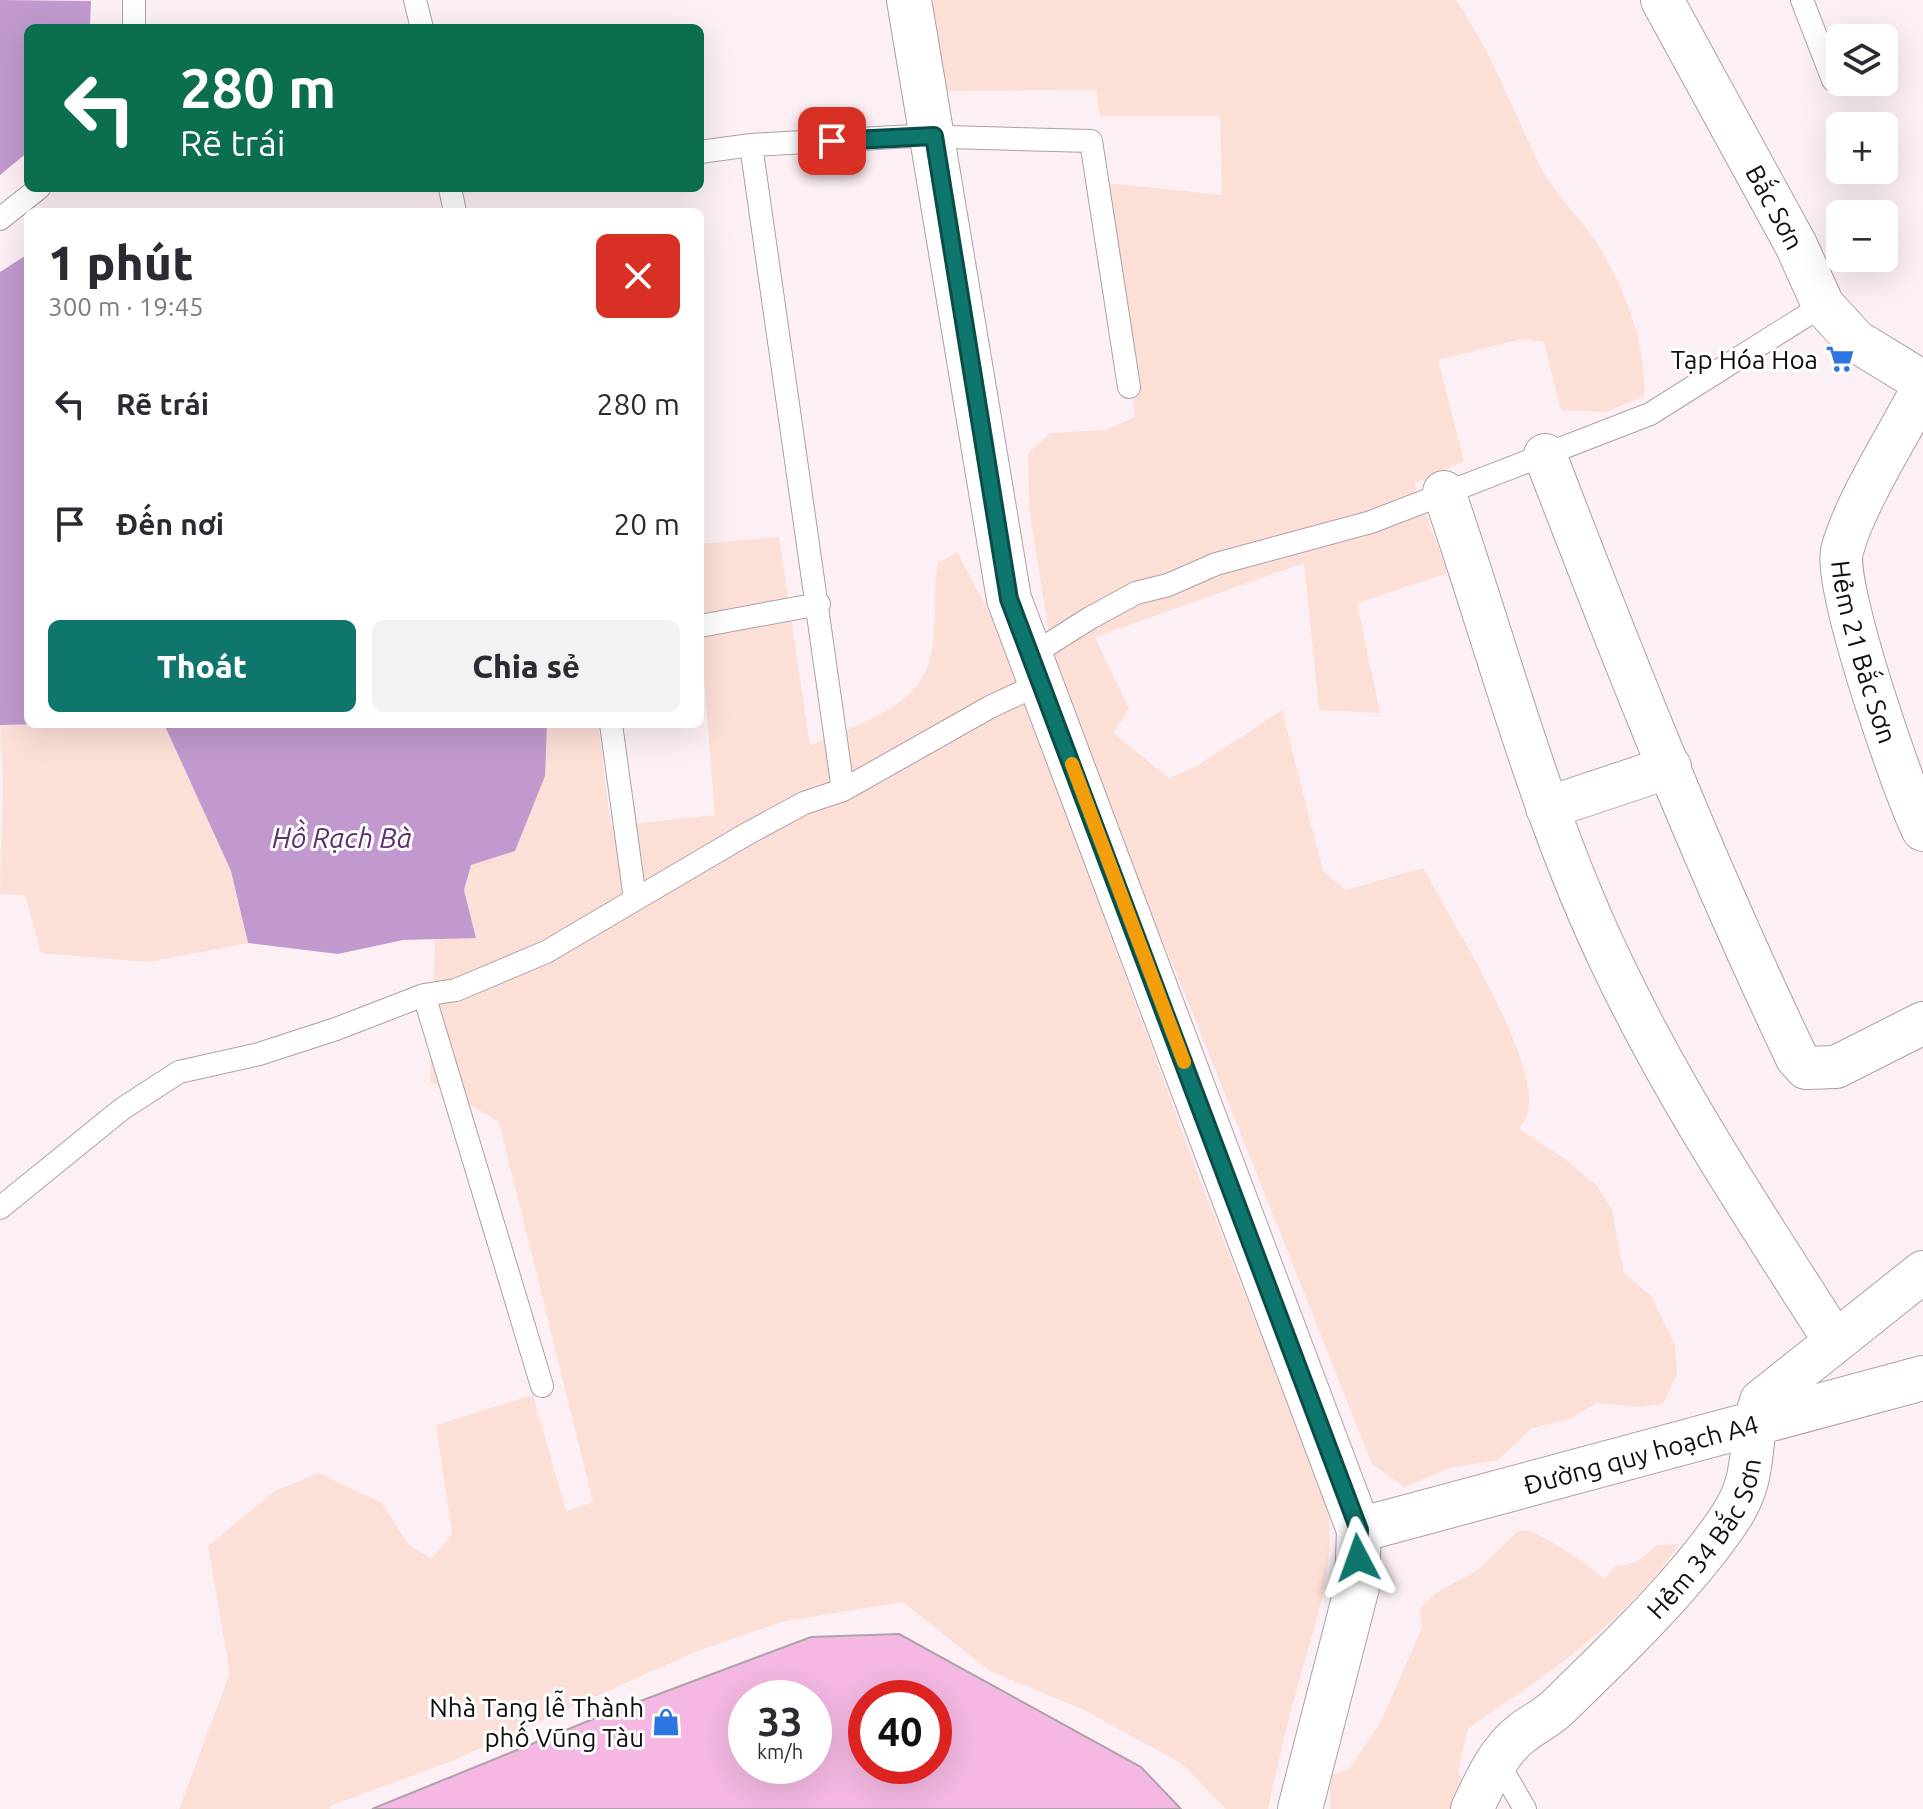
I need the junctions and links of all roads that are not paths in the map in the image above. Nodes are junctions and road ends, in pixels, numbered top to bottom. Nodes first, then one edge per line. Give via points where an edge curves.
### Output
1 (134, 0) edge
2 (415, 0) edge
3 (909, 0) edge
4 (1662, 0) edge
5 (1802, 0) edge
6 (134, 24) edge
7 (421, 24) edge
8 (1826, 62) edge
9 (934, 136) junction
10 (751, 145) junction
11 (704, 151) edge
12 (34, 192) edge
13 (0, 219) edge
14 (1823, 305) junction
15 (1923, 385) edge
16 (1129, 387) dead end
17 (1545, 455) junction
18 (1444, 492) junction
19 (819, 604) junction
20 (704, 625) edge
21 (1036, 670) junction
22 (612, 728) edge
23 (1670, 767) junction
24 (843, 790) junction
25 (1547, 808) junction
26 (1923, 830) edge
27 (635, 899) junction
28 (424, 995) junction
29 (1923, 1023) edge
30 (0, 1208) edge
31 (1923, 1272) edge
32 (1834, 1340) junction
33 (1923, 1378) edge
34 (542, 1386) dead end
35 (1755, 1423) junction
36 (1359, 1530) junction
37 (1497, 1761) junction
38 (1300, 1809) edge
39 (1472, 1809) edge
40 (1525, 1809) edge

1 - 6 lane
2 - 7 lane
3 - 9 street
4 - 14 street, Bắc Sơn via 1796,245
5 - 8 lane
9 - 10 lane
9 - 16 lane via 1091,141
9 - 21 street via 1009,599
10 - 11 lane
10 - 19 lane
12 - 13 lane
14 - 15 street, Bắc Sơn via 1856,341
14 - 17 lane via 1650,414
15 - 26 street, Hẻm 21 Bắc Sơn via 1849,532 1840,570 1896,765
17 - 18 lane
17 - 23 street
18 - 21 lane via 1371,522 1240,557 1136,593
18 - 25 street
19 - 20 lane
19 - 24 lane
21 - 24 lane via 990,707
21 - 36 street
22 - 27 lane
23 - 25 street
23 - 29 street via 1734,926 1806,1068 1836,1067
24 - 27 lane via 804,803
25 - 32 street via 1614,968 1653,1045 1703,1135
27 - 28 lane via 546,952 456,990
28 - 30 lane via 272,1050 179,1072 122,1109
28 - 34 lane
31 - 32 street, Hẻm 34 Bắc Sơn
32 - 35 street, Hẻm 34 Bắc Sơn via 1761,1401
33 - 35 street, Đường quy hoạch A4
35 - 36 street, Đường quy hoạch A4
35 - 37 street, Hẻm 34 Bắc Sơn via 1747,1486 1696,1564 1554,1712 1520,1734
36 - 38 street via 1357,1587
37 - 39 street, Hẻm 34 Bắc Sơn
37 - 40 lane

